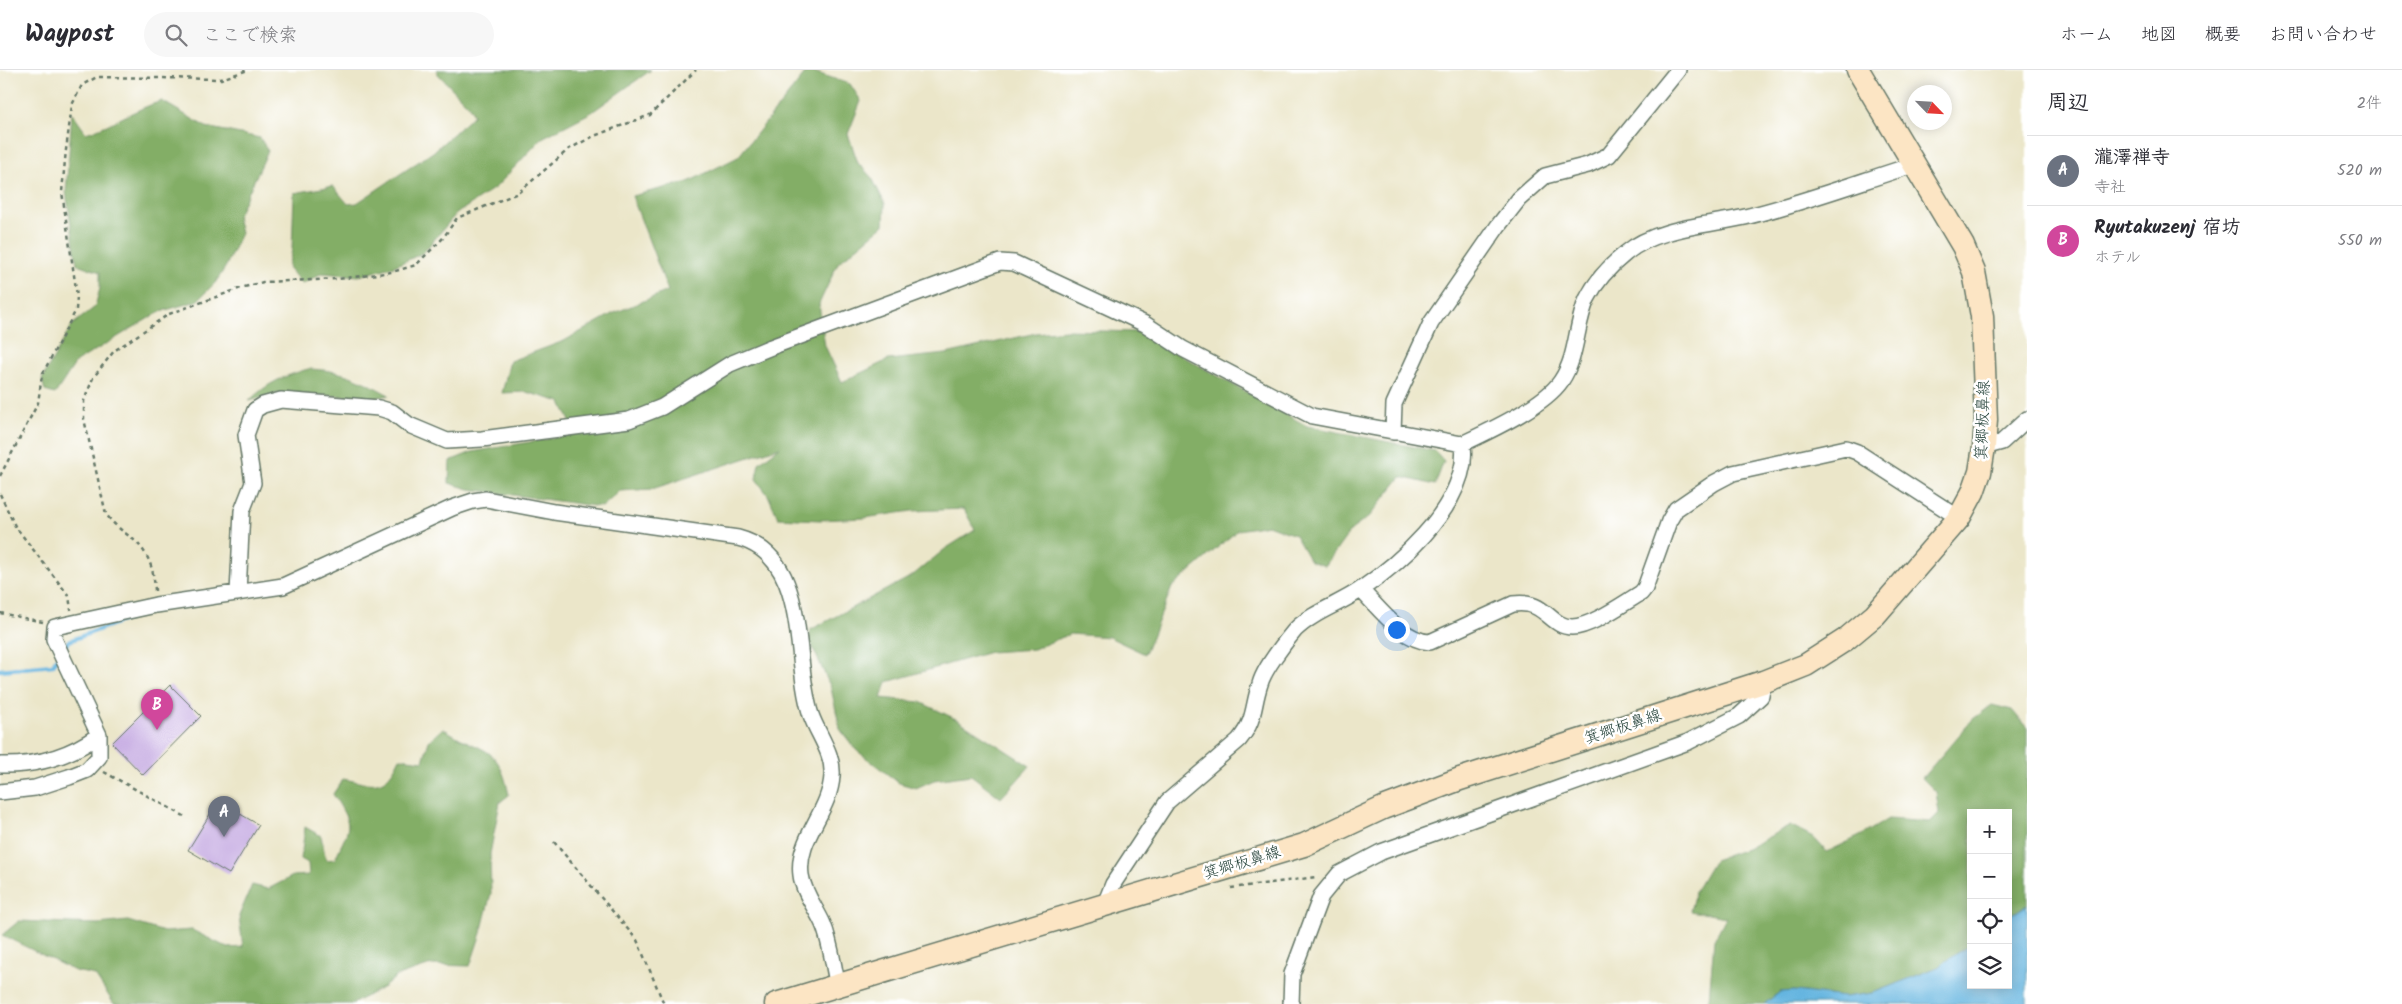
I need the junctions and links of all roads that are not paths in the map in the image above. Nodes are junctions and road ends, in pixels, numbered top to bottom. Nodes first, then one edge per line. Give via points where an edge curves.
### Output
1 (1678, 70) edge
2 (1858, 70) edge
3 (1916, 164) junction
4 (2027, 419) edge
5 (1393, 432) junction
6 (1462, 444) junction
7 (1984, 448) junction
8 (1959, 518) junction
9 (1361, 590) junction
10 (238, 594) junction
11 (1763, 682) junction
12 (99, 735) junction
13 (0, 765) edge
14 (0, 792) edge
15 (1105, 904) junction
16 (838, 986) junction
17 (776, 1004) edge
18 (1291, 1004) edge

1 - 5 street via 1609,155 1588,165 1545,176 1519,199 1431,324 1394,404
2 - 3 main road, 箕郷板鼻線
3 - 6 street via 1745,217 1658,236 1628,251 1606,271 1587,299 1574,356 1560,382 1544,398
3 - 7 main road, 箕郷板鼻線 via 1963,246 1978,286 1983,332
4 - 7 street via 2002,442
5 - 6 street
5 - 10 street via 1312,416 1183,349 1145,324 1014,263 1000,262 730,364 662,407 629,420 447,441 409,426 392,412 380,408 281,400 263,404 250,418 246,435 253,483 242,511
6 - 9 street via 1460,477 1450,502 1399,559
7 - 8 main road, 箕郷板鼻線 via 1973,492
8 - 9 street via 1846,448 1733,473 1714,483 1676,509 1641,593 1583,626 1570,628 1562,625 1527,602 1514,604 1430,642 1420,642 1394,624
8 - 11 main road, 箕郷板鼻線 via 1874,615 1845,640 1806,665
9 - 15 street via 1306,621 1295,631 1264,675 1254,716 1247,730 1167,802 1113,884
10 - 12 street via 156,606 54,627 54,639
10 - 16 street via 282,586 452,508 486,499 554,512 724,535 762,548 778,563 788,583 811,715 833,773 828,800 810,834 800,863 802,884 826,932
11 - 15 main road, 箕郷板鼻線 via 1460,779 1383,808 1304,845
11 - 18 street via 1761,696 1739,716 1688,742 1381,852 1347,868 1321,896 1292,974
12 - 13 street via 81,748 55,759 20,766
12 - 14 street via 99,757 87,770 35,788
15 - 16 main road, 箕郷板鼻線
16 - 17 main road, 箕郷板鼻線

